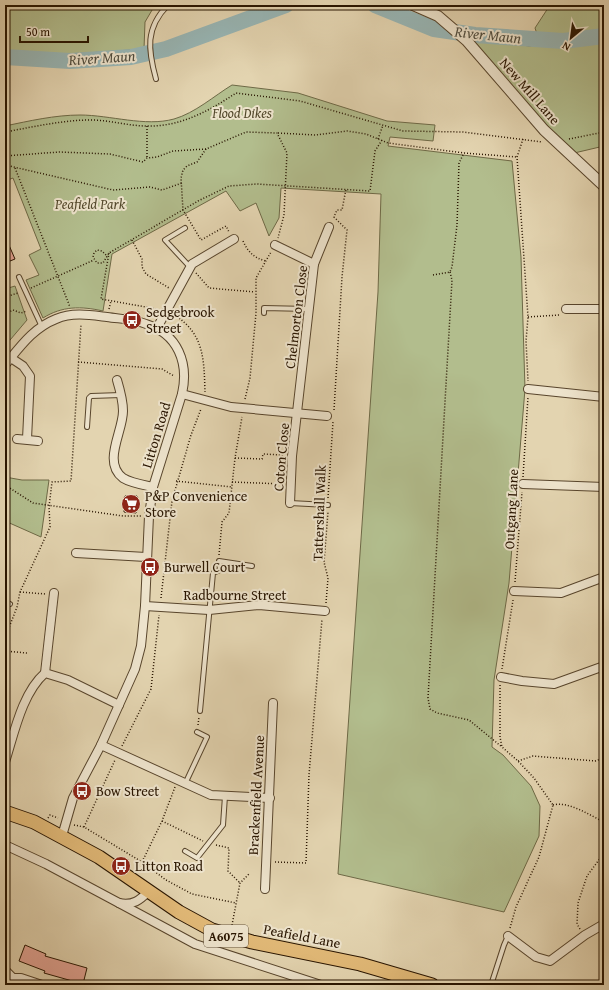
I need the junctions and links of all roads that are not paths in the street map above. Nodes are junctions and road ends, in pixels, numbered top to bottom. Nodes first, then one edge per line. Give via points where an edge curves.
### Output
1 (168, 5) edge
2 (413, 5) edge
3 (156, 80) dead end
4 (604, 186) edge
5 (329, 227) dead end
6 (185, 228) dead end
7 (237, 239) road end
8 (275, 245) road end
9 (314, 264) junction
10 (190, 267) junction
11 (19, 277) dead end
12 (309, 309) junction
13 (566, 309) road end
14 (604, 309) edge
15 (264, 313) dead end
16 (42, 327) junction
17 (157, 328) junction
18 (11, 358) junction
19 (5, 365) edge
20 (117, 380) dead end
21 (528, 389) road end
22 (182, 394) junction
23 (121, 396) junction
24 (604, 397) edge
25 (298, 413) junction
26 (330, 416) road end
27 (87, 427) dead end
28 (17, 439) dead end
29 (27, 440) junction
30 (38, 441) dead end
31 (522, 484) road end
32 (153, 487) junction
33 (604, 487) edge
34 (290, 503) joint
35 (328, 505) road end
36 (76, 553) dead end
37 (146, 557) junction
38 (252, 566) dead end
39 (604, 577) edge
40 (514, 591) road end
41 (50, 593) road end
42 (5, 602) edge
43 (10, 604) dead end
44 (145, 606) junction
45 (209, 610) junction
46 (324, 611) road end
47 (604, 666) edge
48 (45, 673) junction
49 (501, 677) road end
50 (272, 704) dead end
51 (119, 705) junction
52 (200, 711) road end
53 (198, 732) road end
54 (101, 745) junction
55 (5, 762) edge
56 (185, 785) junction
57 (226, 796) junction
58 (270, 798) junction
59 (5, 812) edge
60 (62, 836) junction
61 (5, 845) edge
62 (184, 851) dead end
63 (266, 889) dead end
64 (149, 891) junction
65 (119, 903) junction
66 (604, 924) edge
67 (508, 936) joint
68 (5, 970) edge
69 (11, 982) edge
70 (413, 982) edge
71 (42, 985) edge
72 (321, 985) edge
73 (432, 985) edge
74 (491, 985) edge

1 - 3 lane via 156,20 150,41
2 - 4 street, New Mill Lane via 438,16 467,41 544,130
5 - 9 street, Chelmorton Close
6 - 10 lane via 165,240
7 - 10 street
8 - 9 street
9 - 12 street, Chelmorton Close
10 - 17 street
11 - 16 lane
12 - 15 lane via 264,308
12 - 25 street, Chelmorton Close
13 - 14 street
16 - 17 street, Litton Road via 56,319 82,314 146,323
16 - 18 street, Litton Road via 30,334
17 - 22 street, Litton Road via 168,335 182,355 185,368
18 - 19 street, Litton Road
18 - 29 street via 23,366 30,376
20 - 23 street
21 - 24 street
22 - 25 street via 231,407
22 - 32 street, Litton Road
23 - 27 lane via 91,396
23 - 32 street via 123,411 114,466 125,479
25 - 26 street
25 - 34 street, Coton Close via 292,456
28 - 29 street
29 - 30 street
31 - 33 street
32 - 37 street, Litton Road
34 - 35 lane
36 - 37 street
37 - 44 street, Litton Road
38 - 45 lane via 219,561 220,570 212,573
39 - 40 street via 561,593
41 - 48 street
42 - 43 lane
44 - 45 street, Radbourne Street
44 - 51 street, Litton Road via 137,662
45 - 46 street, Radbourne Street via 259,605
45 - 52 lane
47 - 49 street via 554,684
48 - 51 street via 68,680
48 - 55 street via 36,681 20,715
50 - 58 street, Brackenfield Avenue
51 - 54 street, Litton Road
53 - 56 lane via 207,737
54 - 56 street
54 - 60 street, Litton Road via 73,798
56 - 57 street via 210,795
57 - 58 street
57 - 62 lane via 223,825 197,858
58 - 63 street, Brackenfield Avenue
59 - 60 main road, Peafield Lane / A6075 via 34,822
60 - 64 main road, Peafield Lane / A6075 via 99,857
61 - 65 street
64 - 65 street via 130,904
64 - 70 main road, Peafield Lane / A6075 via 196,923 230,937 360,964
65 - 72 street via 195,944
66 - 67 street via 550,961 536,957
67 - 74 lane
68 - 69 street
69 - 71 street via 21,978
70 - 73 main road, Peafield Lane / A6075

